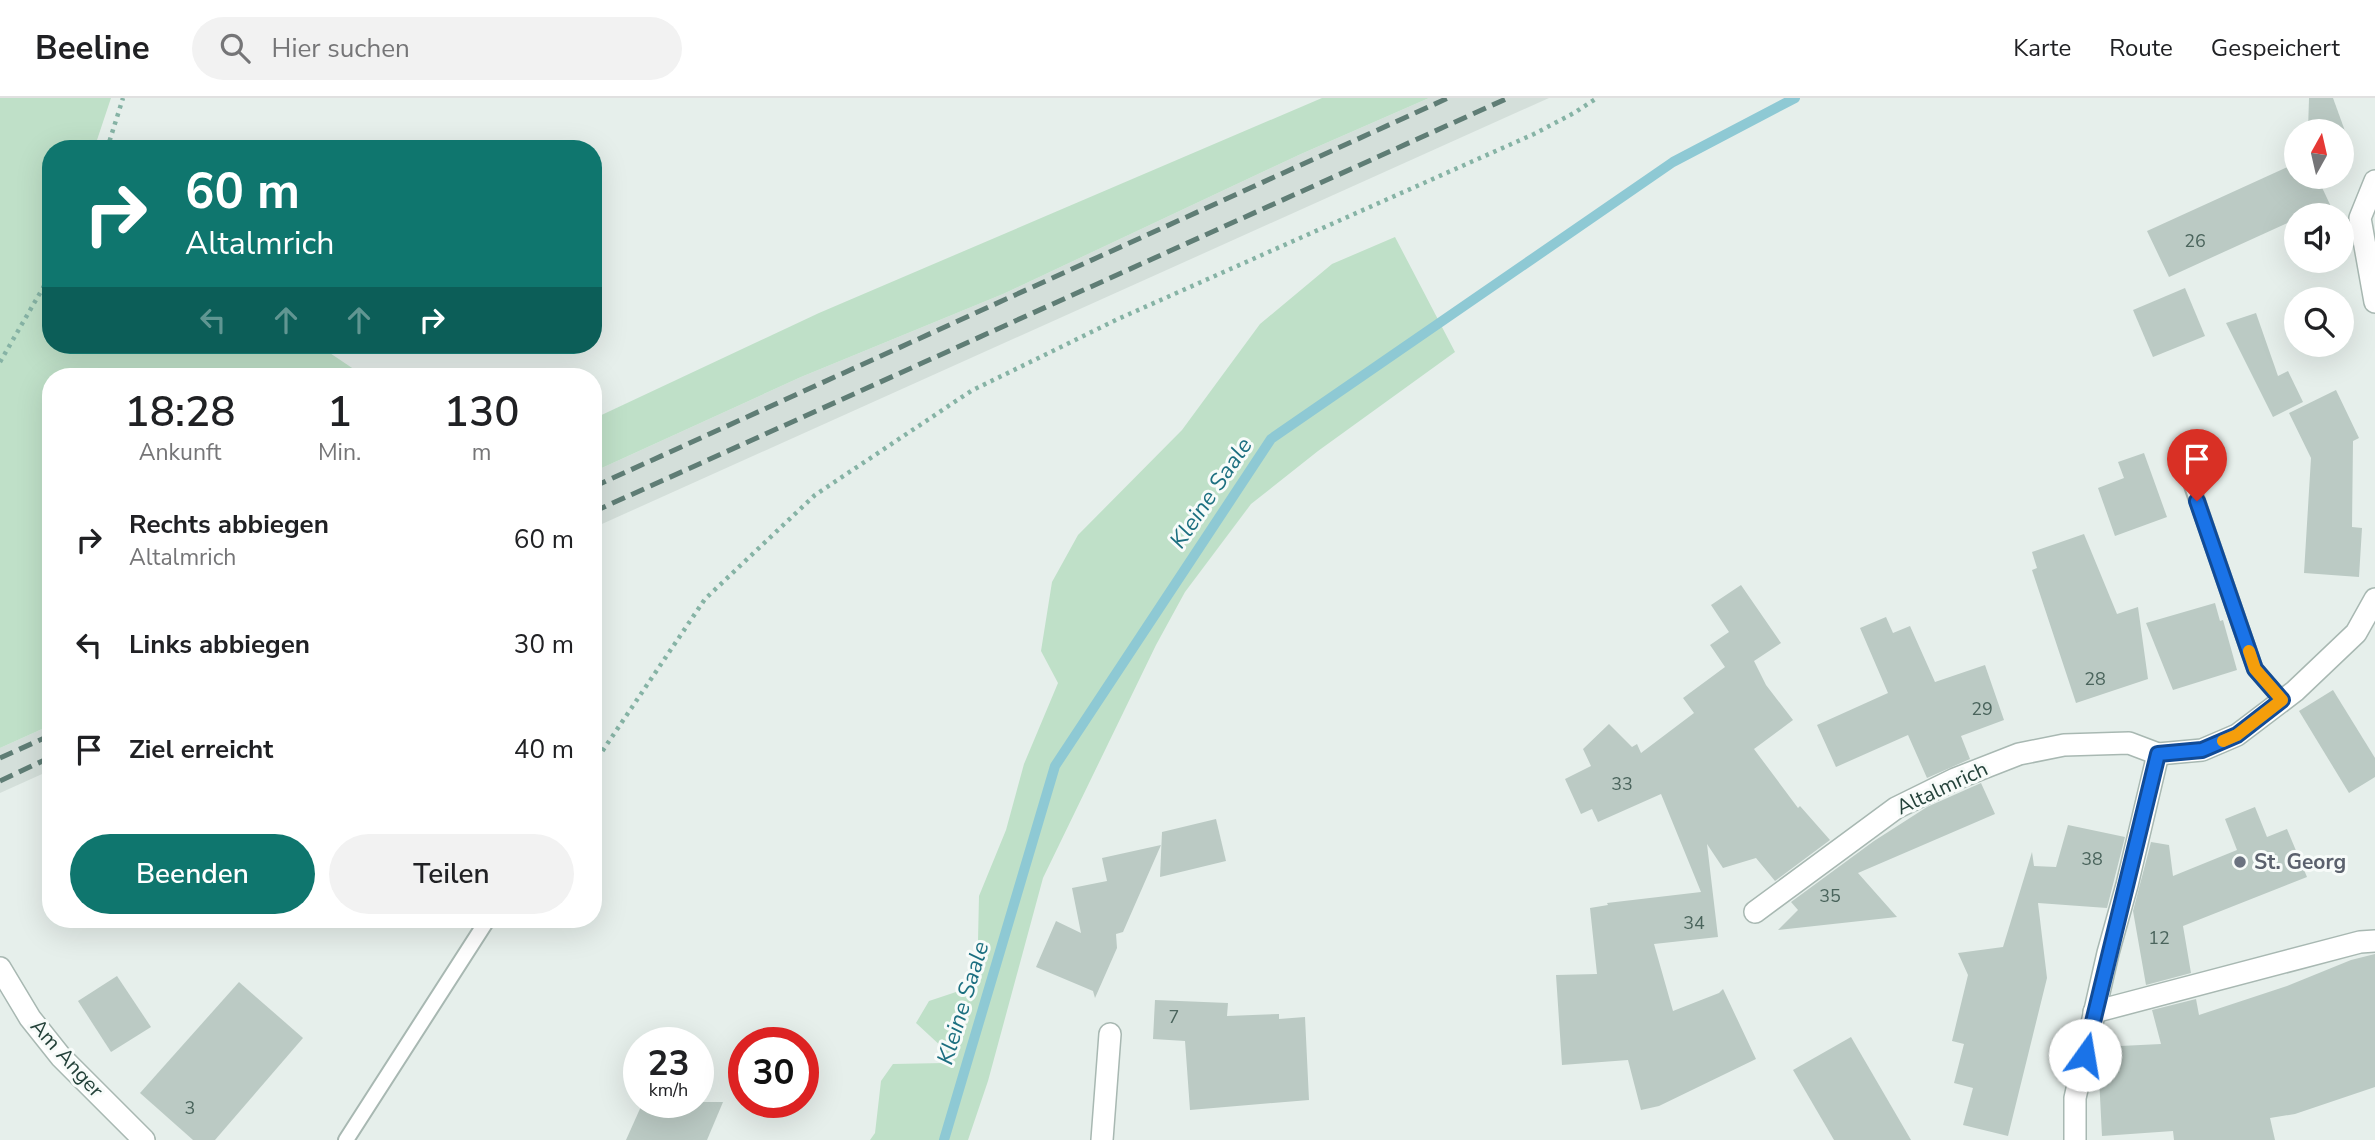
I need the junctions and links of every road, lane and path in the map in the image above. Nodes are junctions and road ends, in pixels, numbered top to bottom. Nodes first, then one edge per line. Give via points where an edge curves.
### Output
1 (122, 98) edge
2 (1597, 98) edge
3 (110, 140) edge
4 (2375, 181) edge
5 (42, 290) edge
6 (2375, 302) edge
7 (0, 362) edge
8 (2189, 477) dead end
9 (2375, 599) edge
10 (2282, 700) junction
11 (602, 752) edge
12 (2158, 754) junction
13 (1755, 912) dead end
14 (482, 928) edge
15 (2375, 941) edge
16 (0, 968) edge
17 (2094, 1012) junction
18 (1110, 1034) dead end
19 (144, 1140) edge
20 (346, 1140) edge
21 (1102, 1140) edge
22 (2075, 1140) edge

1 - 3 path
2 - 11 path via 1534,134 1118,319 971,391 815,495 705,599
4 - 6 street via 2360,218
5 - 7 path
8 - 10 lane via 2255,669
9 - 10 street, Altalmrich via 2356,633
10 - 12 street, Altalmrich via 2237,735 2202,750
12 - 13 street, Altalmrich via 2129,743 2064,745 2019,754 1955,779 1896,808
12 - 17 street
14 - 20 lane
15 - 17 street
16 - 19 street, Am Anger via 30,1018 61,1057
17 - 22 street via 2075,1098
18 - 21 street

